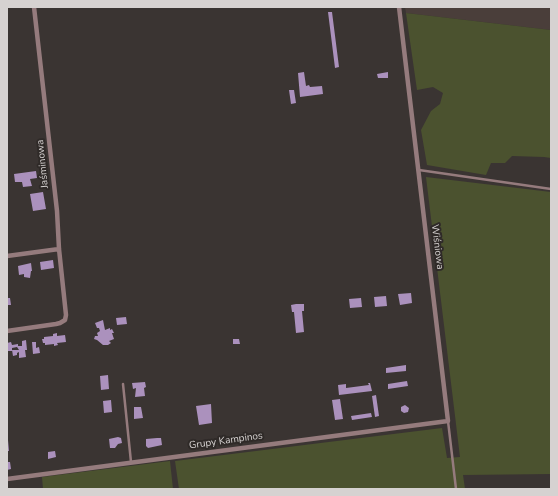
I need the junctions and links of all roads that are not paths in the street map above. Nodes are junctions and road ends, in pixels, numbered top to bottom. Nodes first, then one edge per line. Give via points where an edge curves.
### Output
1 (34, 7) edge
2 (399, 7) edge
3 (418, 170) junction
4 (551, 189) edge
5 (59, 249) junction
6 (7, 256) edge
7 (7, 331) edge
8 (122, 384) dead end
9 (448, 420) junction
10 (131, 462) junction
11 (7, 479) edge
12 (456, 489) edge

1 - 5 street, Jaśminowa
2 - 3 street, Wiśniowa
3 - 4 lane
3 - 9 street, Wiśniowa
5 - 6 street
5 - 7 street, Jaśminowa via 65,320 56,324
8 - 10 lane
9 - 10 street, Grupy Kampinos
9 - 12 lane, Wiśniowa
10 - 11 street, Grupy Kampinos

